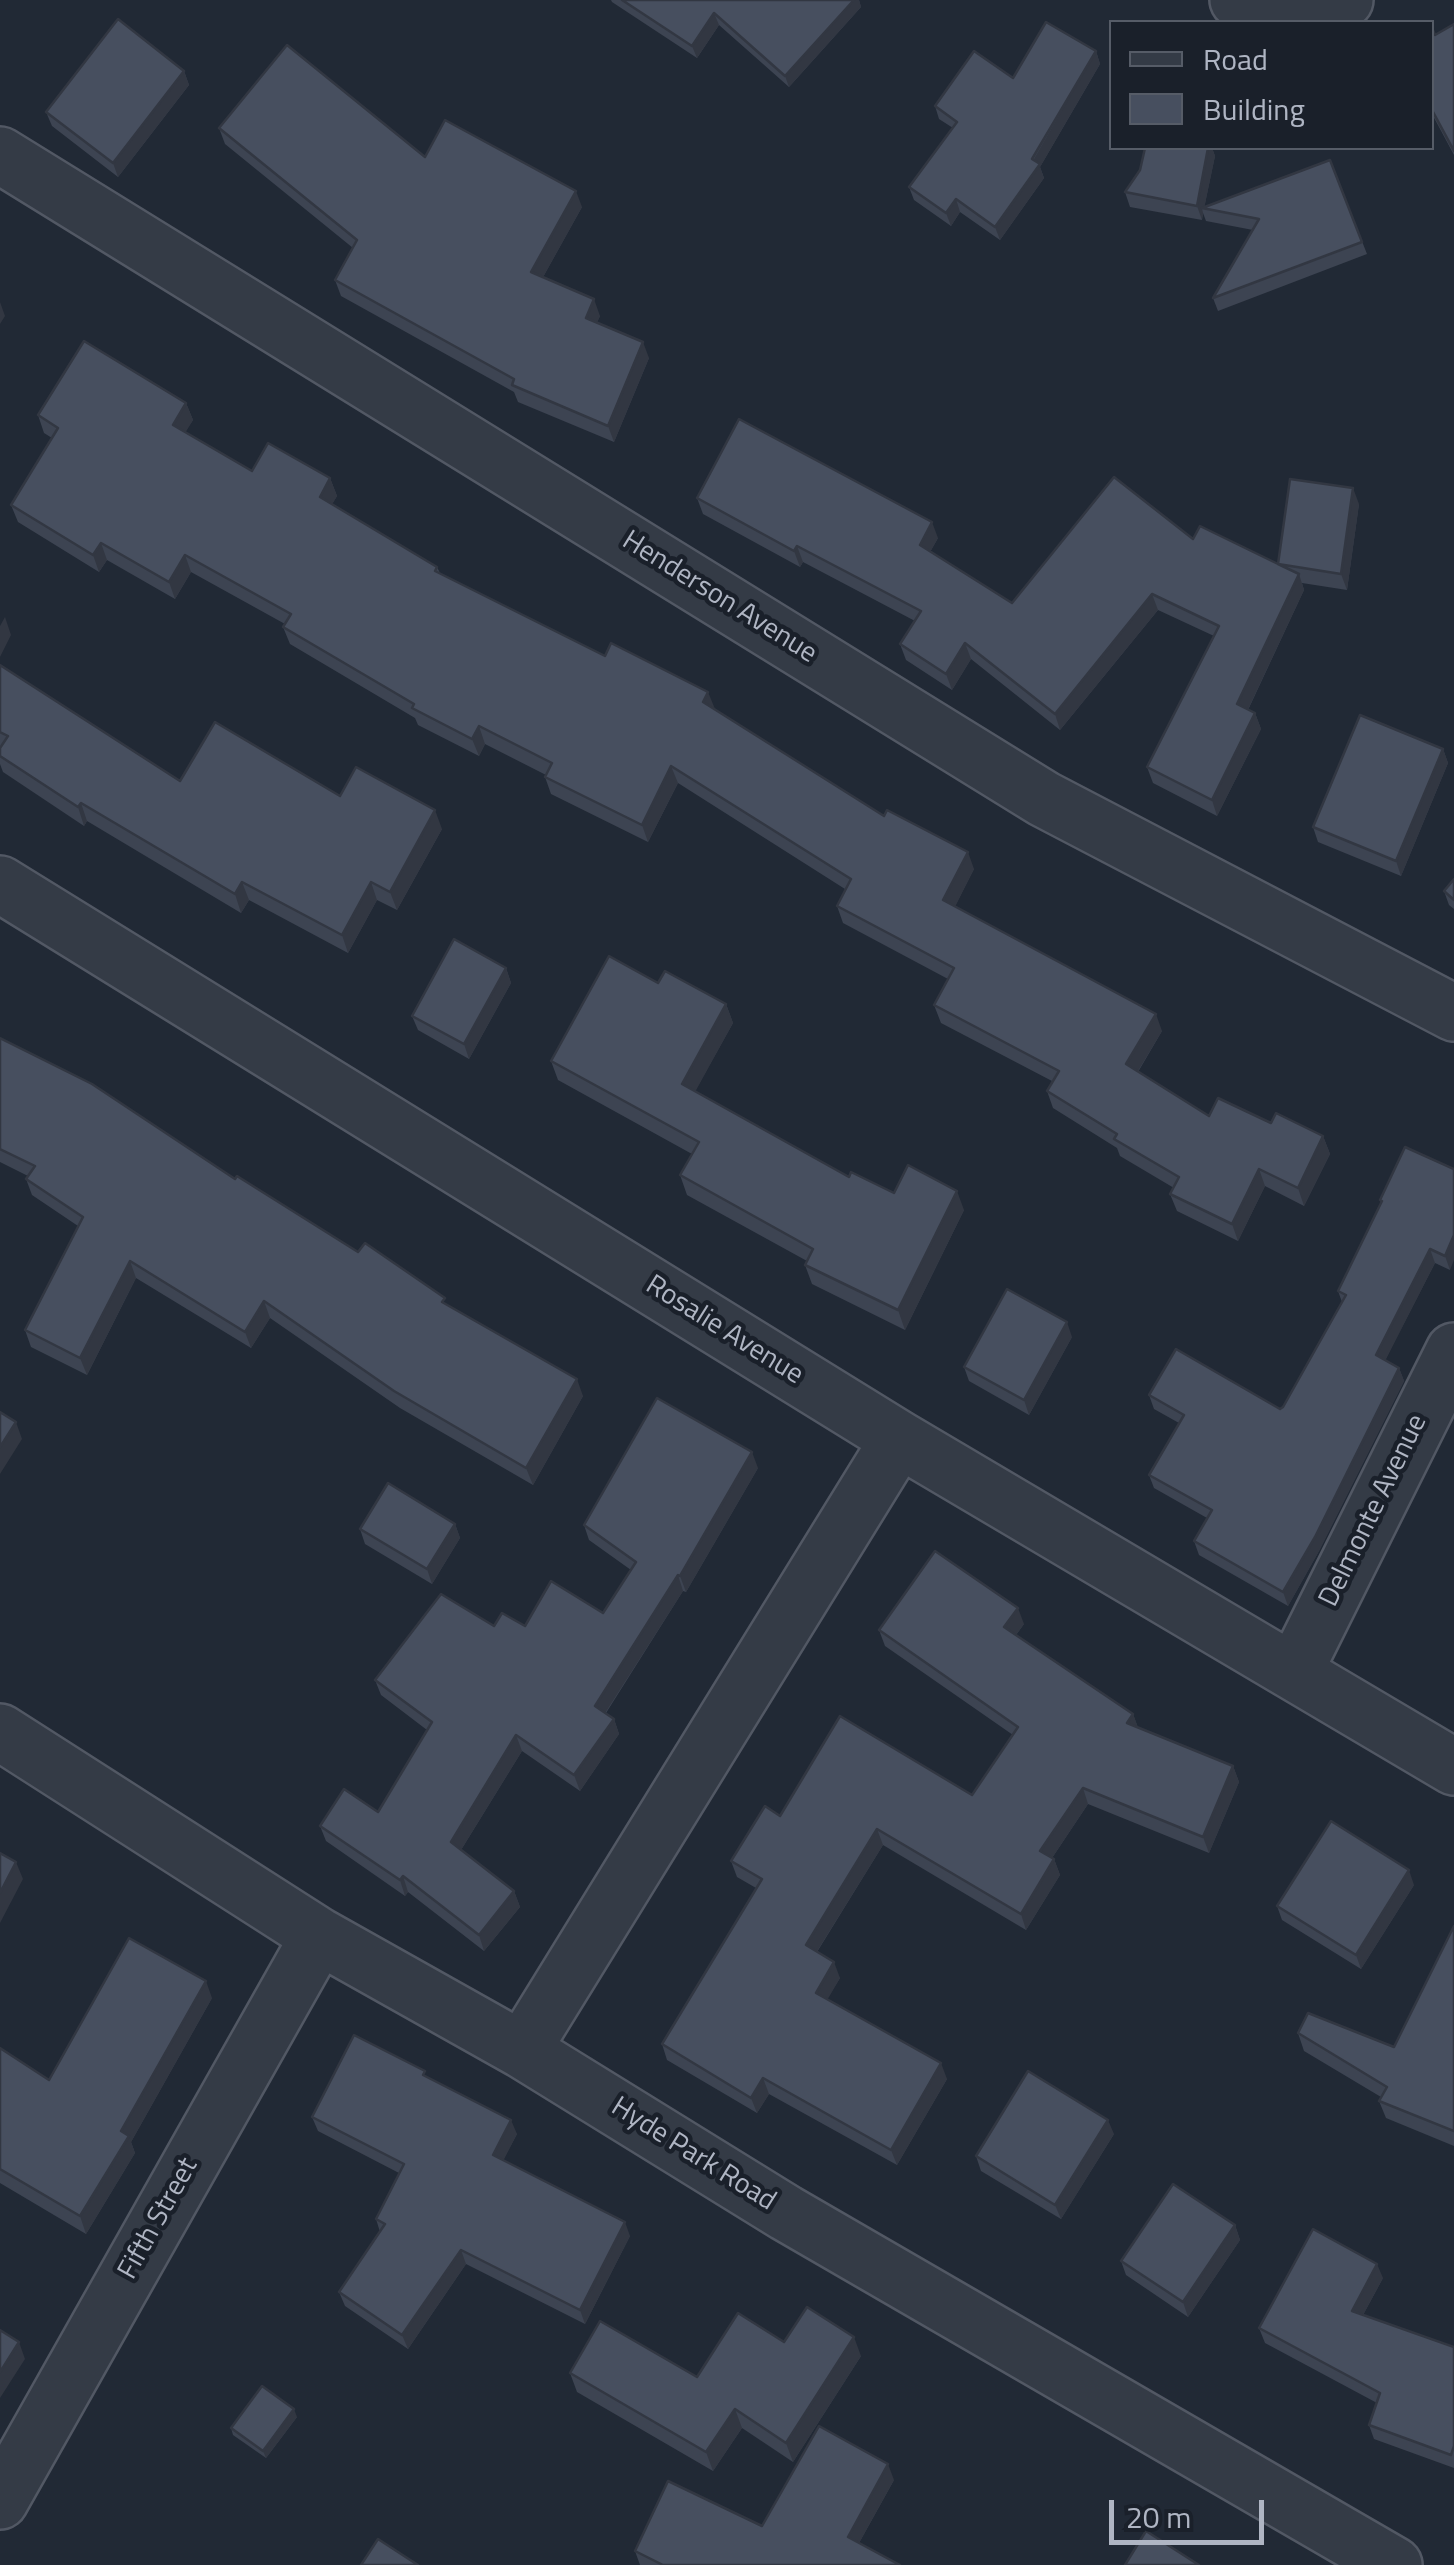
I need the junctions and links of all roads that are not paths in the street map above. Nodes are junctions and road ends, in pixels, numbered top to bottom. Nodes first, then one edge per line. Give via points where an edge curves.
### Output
1 (1238, 0) edge
2 (1346, 0) edge
3 (0, 155) edge
4 (0, 884) edge
5 (1454, 1013) edge
6 (1454, 1350) edge
7 (898, 1439) junction
8 (1294, 1672) junction
9 (0, 1732) edge
10 (1454, 1767) edge
11 (319, 1936) junction
12 (522, 2050) junction
13 (0, 2501) edge
14 (1394, 2565) edge

1 - 2 street via 1326,9
3 - 5 street, Henderson Avenue via 1044,799
4 - 7 street, Rosalie Avenue
6 - 8 street, Delmonte Avenue
7 - 8 street, Rosalie Avenue
7 - 12 street
8 - 10 street, Rosalie Avenue
9 - 11 street, Hyde Park Road
11 - 12 street, Hyde Park Road
11 - 13 street, Fifth Street
12 - 14 street, Hyde Park Road via 786,2213

